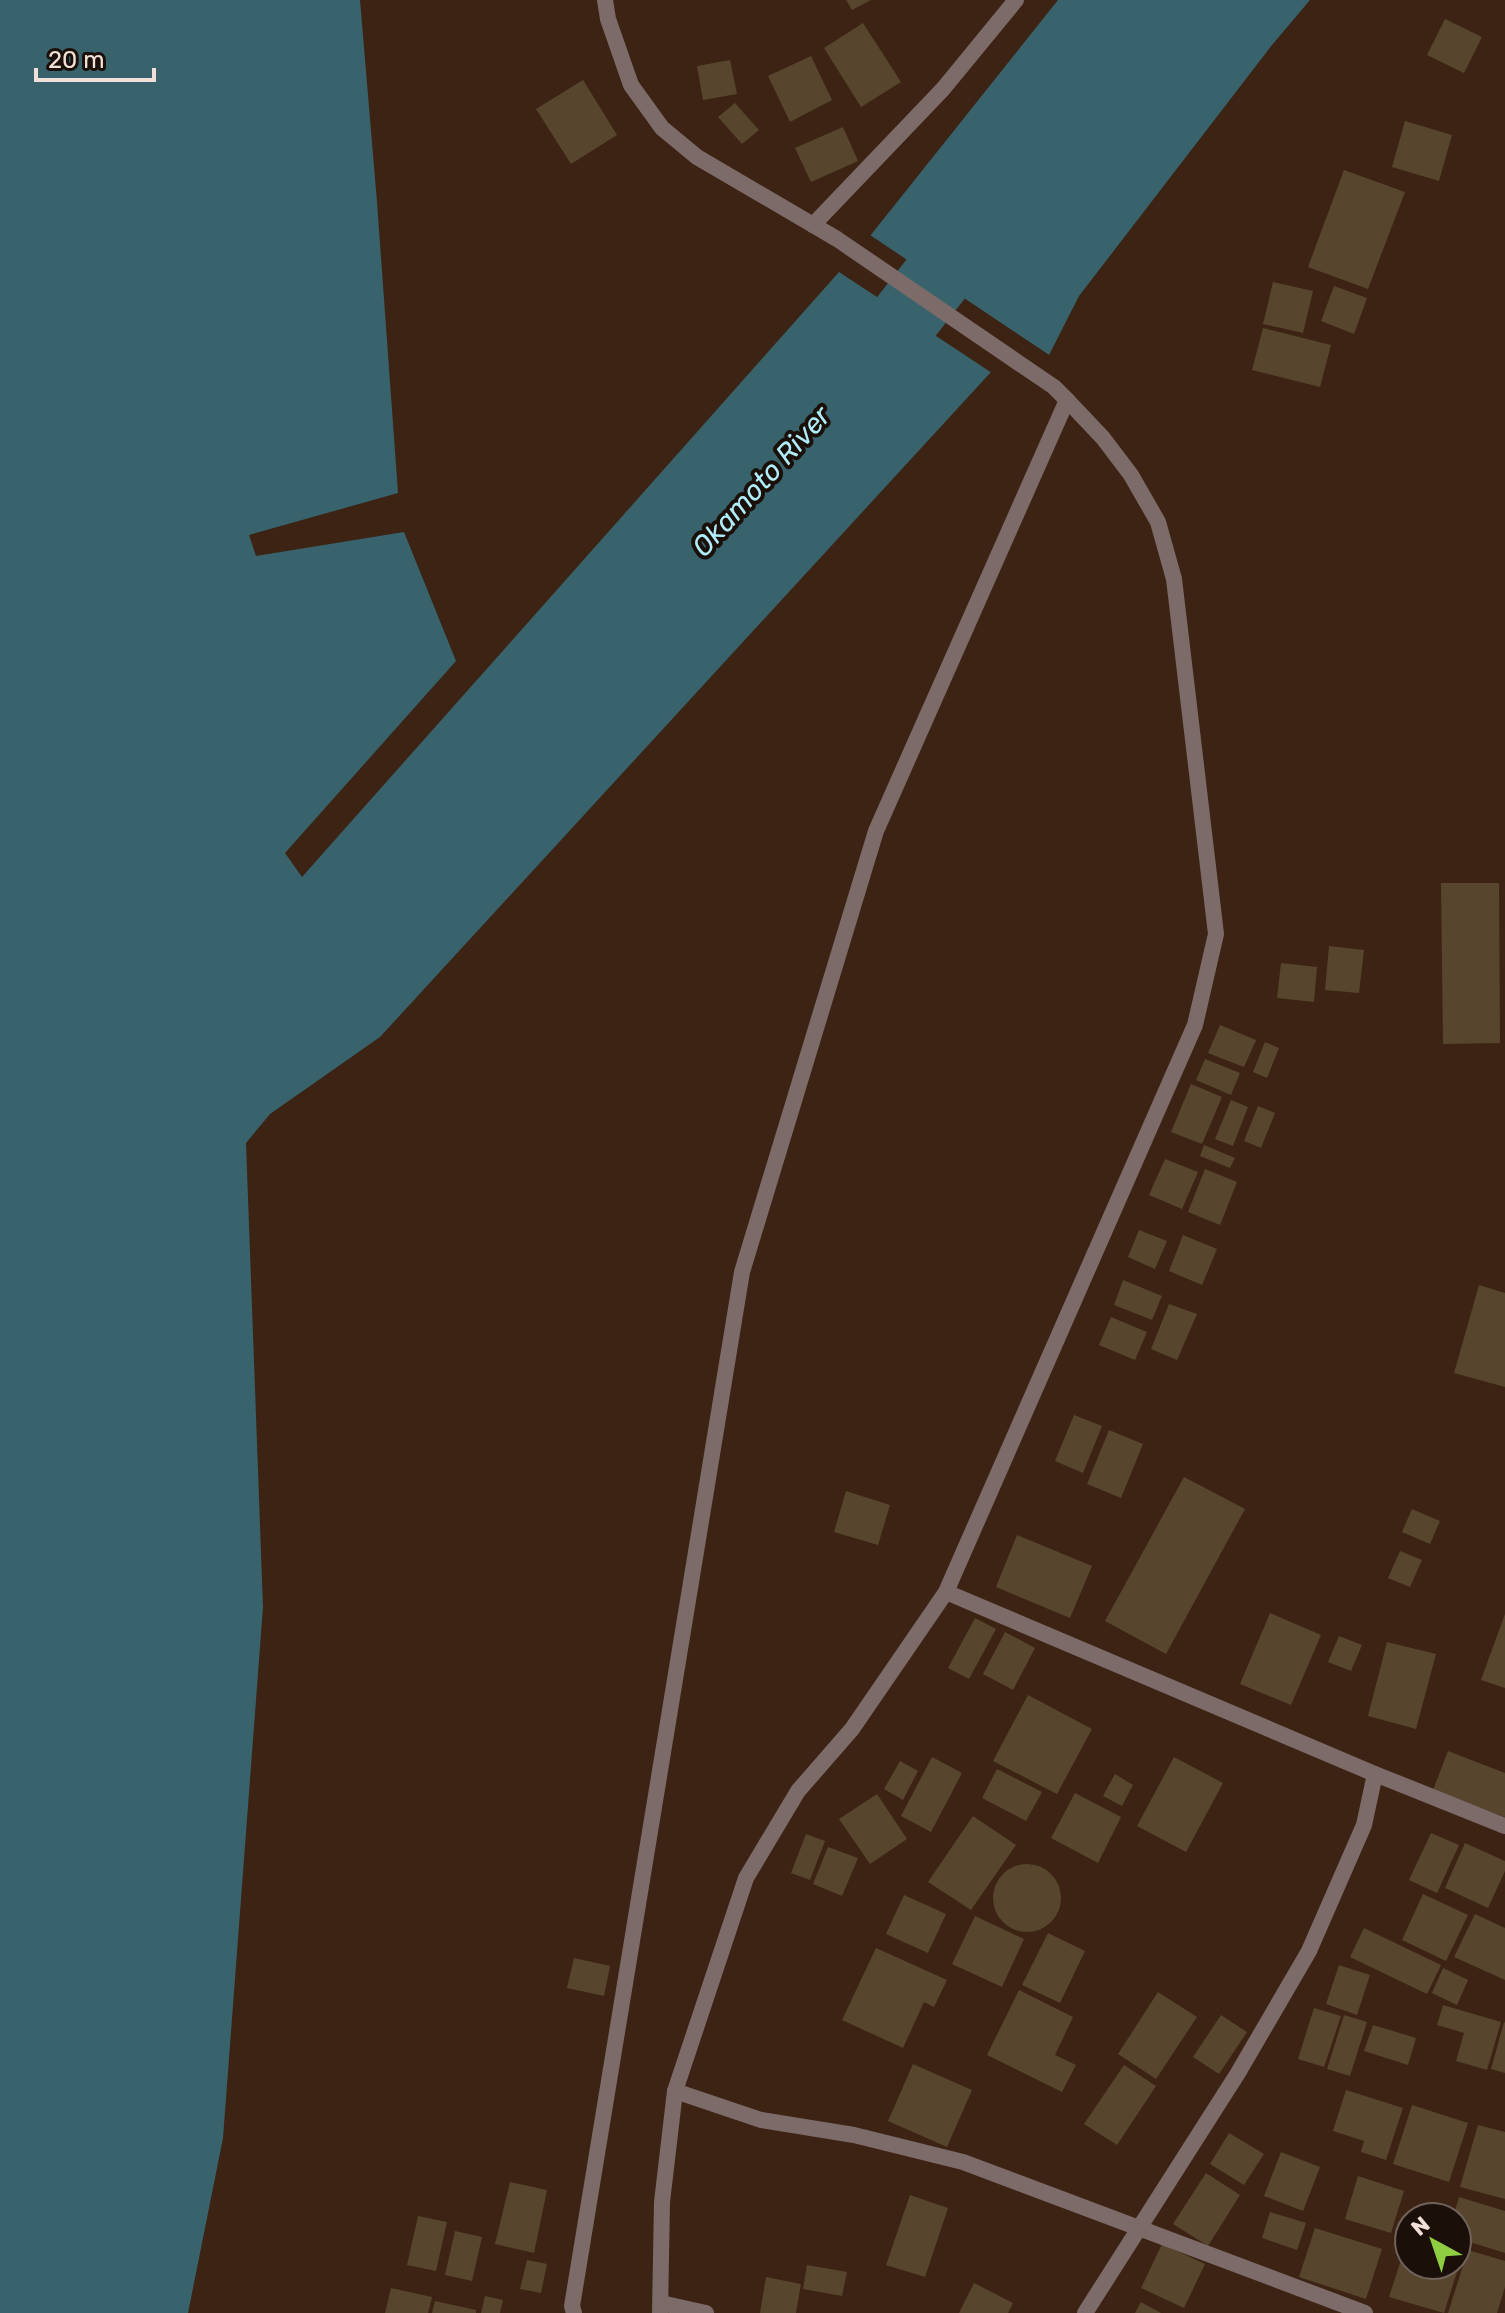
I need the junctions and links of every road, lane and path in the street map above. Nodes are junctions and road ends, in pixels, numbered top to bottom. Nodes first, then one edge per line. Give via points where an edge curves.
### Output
1 (605, 0) edge
2 (1016, 0) edge
3 (813, 225) junction
4 (1067, 400) junction
5 (946, 1592) junction
6 (1375, 1774) junction
7 (1505, 1826) edge
8 (675, 2091) junction
9 (1140, 2228) junction
10 (660, 2308) edge
11 (574, 2313) edge
12 (706, 2313) edge
13 (1085, 2313) edge
14 (1365, 2313) edge

1 - 3 street via 631,85 662,128 697,157
2 - 3 street via 943,89
3 - 4 street
4 - 5 street via 1131,475 1158,522 1174,579 1216,934 1195,1025
4 - 11 street via 876,831 742,1272
5 - 6 street
5 - 8 street via 852,1729 798,1791 746,1878
6 - 7 street
6 - 9 street via 1364,1825 1309,1951
8 - 9 street via 761,2120 854,2135 963,2162
8 - 10 street via 662,2202
9 - 13 street
9 - 14 street
10 - 12 street

